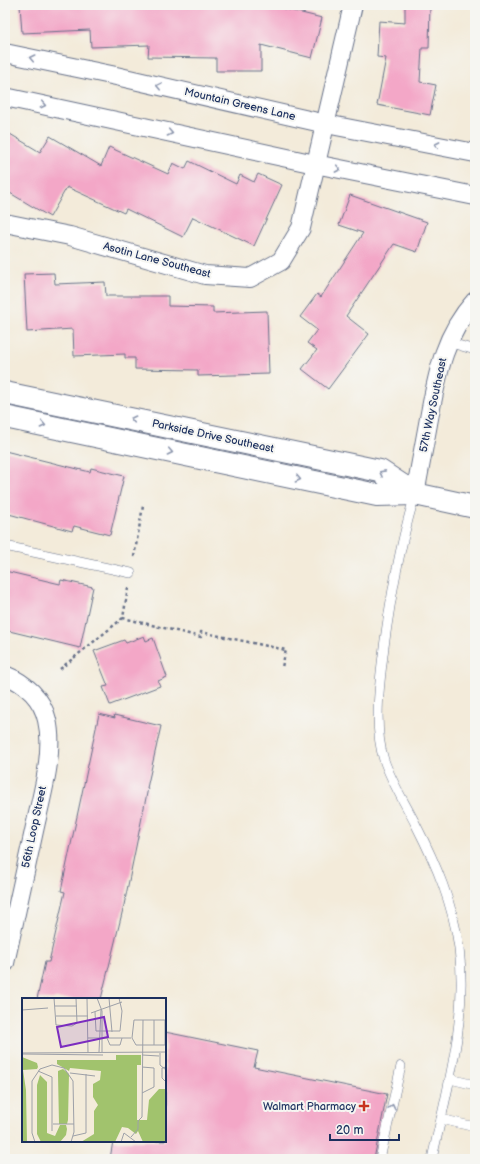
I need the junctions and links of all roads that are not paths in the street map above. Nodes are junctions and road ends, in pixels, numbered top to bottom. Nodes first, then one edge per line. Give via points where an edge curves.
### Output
1 (354, 5) edge
2 (5, 53) edge
3 (5, 97) edge
4 (326, 124) junction
5 (475, 153) edge
6 (315, 164) junction
7 (475, 196) edge
8 (5, 223) edge
9 (475, 301) edge
10 (448, 342) junction
11 (475, 350) edge
12 (5, 393) edge
13 (5, 417) edge
14 (415, 494) junction
15 (475, 506) edge
16 (5, 546) edge
17 (131, 573) road end
18 (5, 675) edge
19 (5, 963) edge
20 (400, 1066) dead end
21 (450, 1079) junction
22 (475, 1085) edge
23 (441, 1119) junction
24 (475, 1127) edge
25 (380, 1159) edge
26 (432, 1159) edge

1 - 4 street, Asotin Lane Southeast
4 -> 2 street, Mountain Greens Lane
3 -> 6 street
5 -> 4 street, Mountain Greens Lane
4 - 6 street, Asotin Lane Southeast
6 -> 7 street
6 - 8 street, Asotin Lane Southeast via 301,228 281,261 250,278 205,275 70,236
9 - 10 street, 57th Way Southeast
10 - 11 lane
10 - 14 street, 57th Way Southeast via 440,364
14 -> 12 street, Parkside Drive Southeast via 380,471
13 -> 14 street, Parkside Drive Southeast via 377,495
14 - 15 street, Parkside Drive Southeast
14 - 21 lane via 405,529 390,606 380,678 380,734 384,759 434,862 448,897 459,948 458,1037
16 - 17 lane
18 - 19 street, 56th Loop Street via 33,693 48,720 50,736 40,800
25 -> 20 lane
21 - 22 lane
21 - 23 lane
23 - 24 lane
23 - 26 lane

